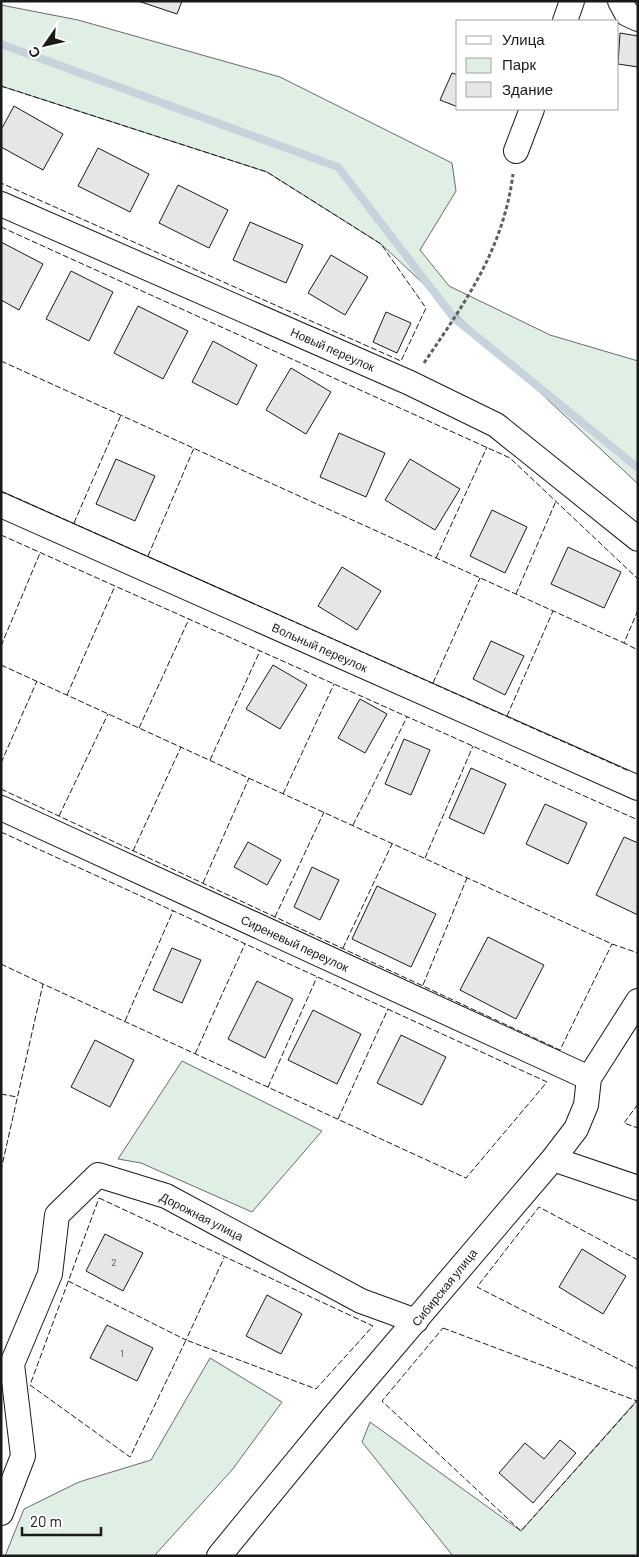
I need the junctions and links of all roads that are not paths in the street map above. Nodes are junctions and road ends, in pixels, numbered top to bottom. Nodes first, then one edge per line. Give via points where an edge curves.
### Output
1 (572, 1) edge
2 (620, 1) edge
3 (638, 19) edge
4 (565, 20) edge
5 (532, 110) edge
6 (516, 151) road end
7 (1, 204) edge
8 (1, 505) edge
9 (638, 539) edge
10 (638, 788) edge
11 (1, 808) edge
12 (638, 1001) edge
13 (589, 1078) junction
14 (553, 1159) junction
15 (638, 1188) edge
16 (416, 1321) junction
17 (1, 1513) edge
18 (219, 1556) edge

1 - 4 street
2 - 3 street via 627,14
5 - 6 street
7 - 9 street, Новый переулок via 410,383 496,425
8 - 10 street, Вольный переулок
11 - 13 street, Сиреневый переулок
12 - 13 street, Сибирская улица
13 - 14 street, Сибирская улица via 586,1105 579,1121
14 - 15 street
14 - 16 street, Сибирская улица
16 - 17 street, Дорожная улица via 361,1301 166,1196 98,1175 57,1215 50,1274 12,1364 23,1456
16 - 18 street, Сибирская улица

